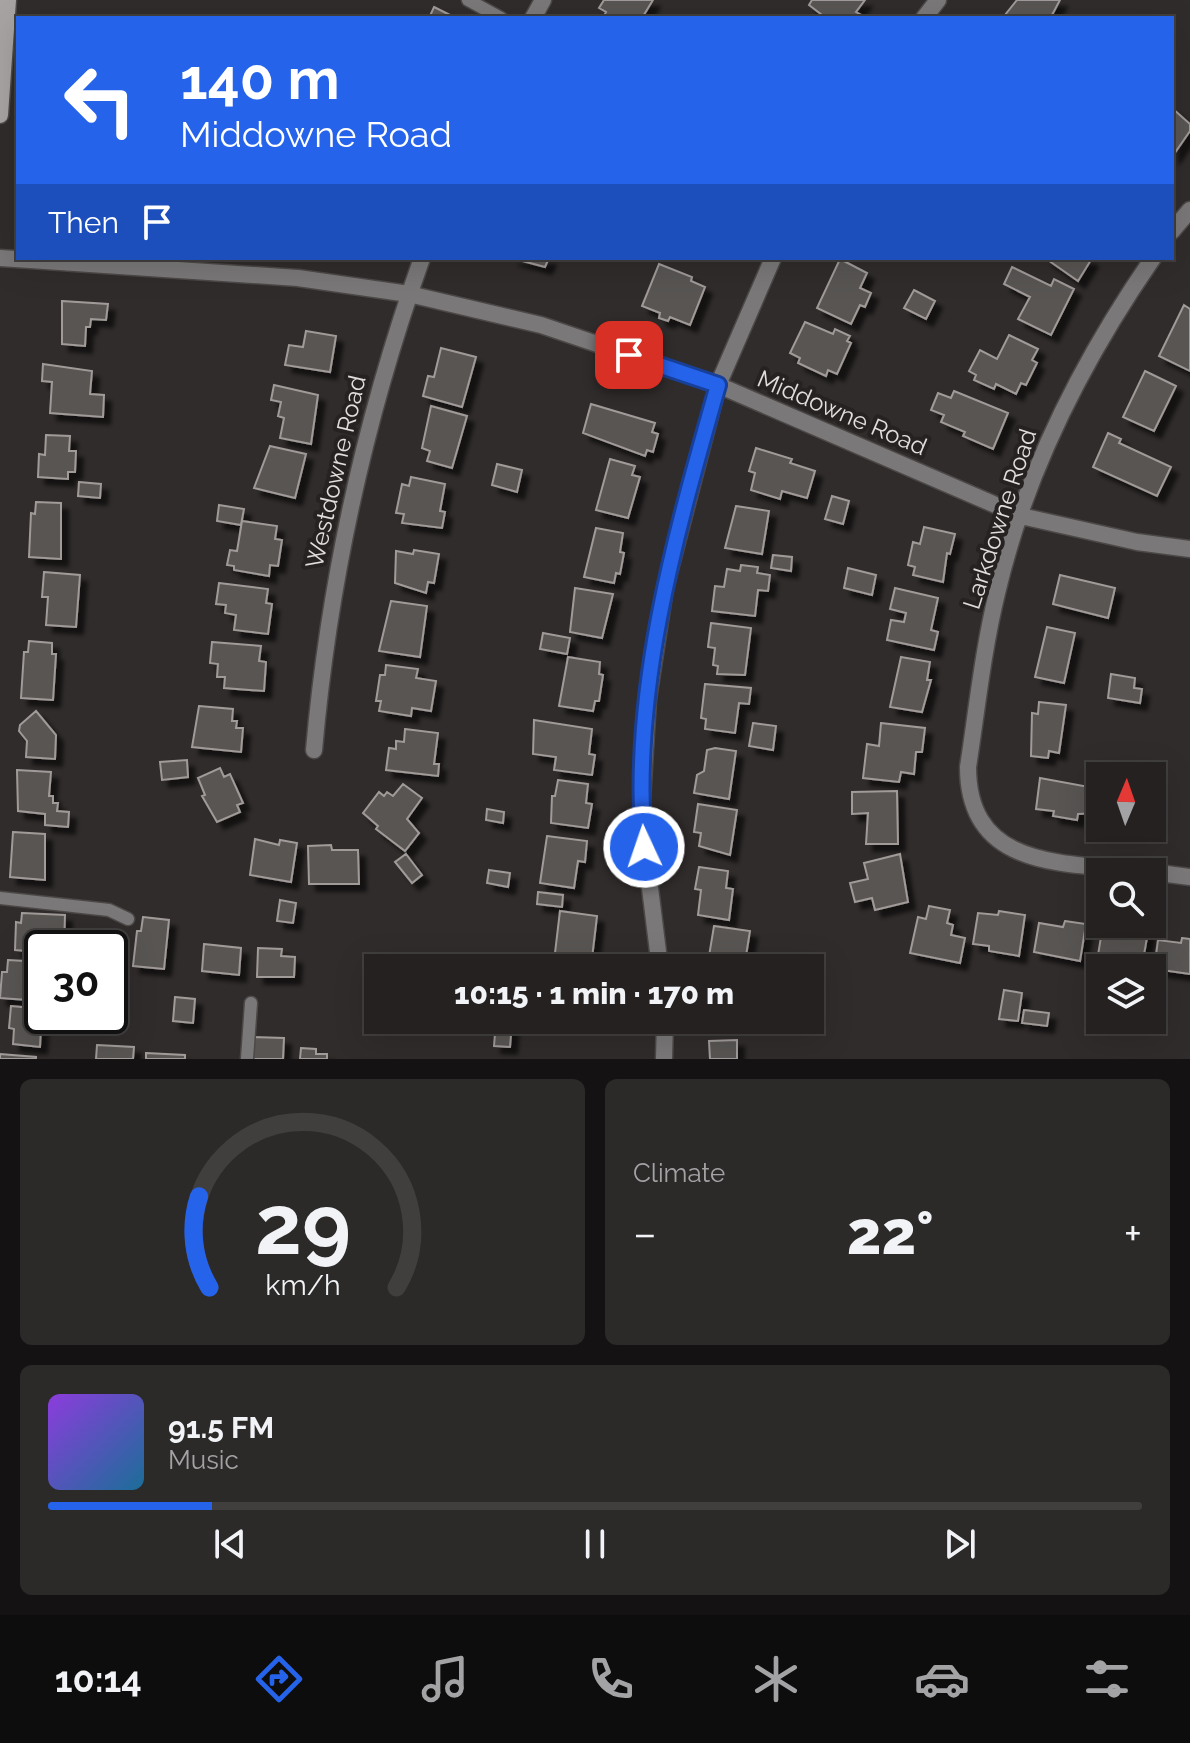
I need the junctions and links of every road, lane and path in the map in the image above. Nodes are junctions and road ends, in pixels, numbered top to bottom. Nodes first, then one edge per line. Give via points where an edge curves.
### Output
1 (8, 0) edge
2 (468, 0) edge
3 (938, 0) edge
4 (497, 16) edge
5 (926, 16) edge
6 (0, 115) edge
7 (1190, 210) edge
8 (1174, 229) edge
9 (30, 260) edge
10 (421, 260) edge
11 (772, 260) edge
12 (1152, 260) edge
13 (409, 294) junction
14 (718, 385) junction
15 (1021, 516) junction
16 (1190, 549) edge
17 (314, 750) dead end
18 (1086, 862) edge
19 (1166, 874) edge
20 (1190, 877) edge
21 (0, 898) edge
22 (128, 919) dead end
23 (658, 954) edge
24 (251, 1003) dead end
25 (665, 1034) edge
26 (247, 1059) edge
27 (664, 1059) edge

1 - 6 main road
2 - 4 lane
3 - 5 street
7 - 8 street
9 - 13 street, Middowne Road via 285,277
10 - 13 street, Westdowne Road
11 - 14 street
12 - 15 street, Larkdowne Road via 1097,342 1064,407
13 - 14 street, Middowne Road via 541,325
13 - 17 street, Westdowne Road via 343,531
14 - 15 street, Middowne Road
14 - 23 street via 665,588 648,699 641,816
15 - 16 street, Middowne Road
15 - 18 street, Larkdowne Road via 997,590 968,795 988,833 1012,850
19 - 20 street
21 - 22 lane via 109,910
24 - 26 lane
25 - 27 street

